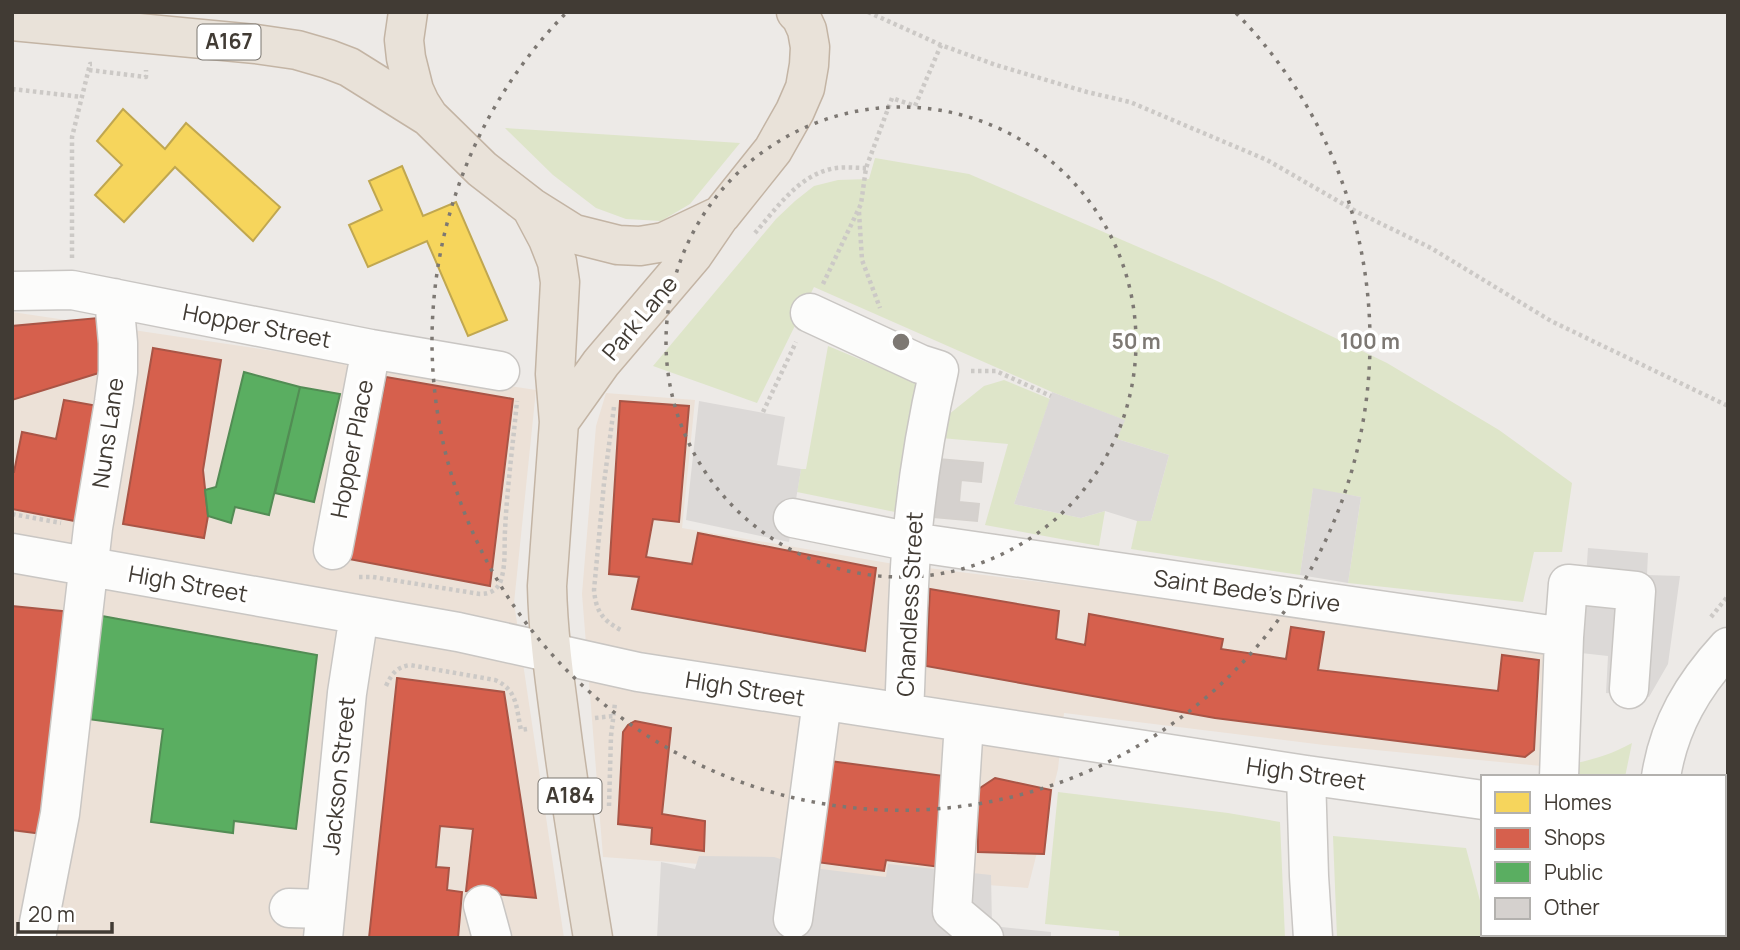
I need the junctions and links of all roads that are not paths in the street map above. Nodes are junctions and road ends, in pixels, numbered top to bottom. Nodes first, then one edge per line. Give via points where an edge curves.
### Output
1 (408, 12) edge
2 (796, 12) edge
3 (12, 21) edge
4 (429, 117) junction
5 (531, 207) junction
6 (721, 215) junction
7 (12, 291) edge
8 (114, 298) junction
9 (810, 313) dead end
10 (371, 349) junction
11 (500, 372) road end
12 (559, 422) junction
13 (793, 518) dead end
14 (912, 542) junction
15 (12, 553) edge
16 (343, 563) road end
17 (89, 566) junction
18 (359, 615) junction
19 (1564, 637) junction
20 (1728, 647) edge
21 (551, 654) junction
22 (1629, 689) dead end
23 (822, 701) junction
24 (904, 712) junction
25 (964, 723) junction
26 (1306, 775) junction
27 (1559, 775) edge
28 (1661, 775) edge
29 (1481, 800) edge
30 (312, 918) edge
31 (793, 919) dead end
32 (36, 938) edge
33 (593, 938) edge
34 (985, 938) edge
35 (1313, 938) edge

1 - 4 highway, Park Lane via 406,58 419,103
2 - 6 highway, Park Lane via 807,30 810,47 805,88 773,150
3 - 4 highway, A167 via 297,51 349,67
4 - 5 highway, Park Lane via 482,169
5 - 6 highway, Park Lane via 574,234 640,246 664,242
5 - 12 highway, Park Lane / A184 via 557,262 560,282 555,374
6 - 12 highway, Park Lane
7 - 8 street, Hopper Street via 72,290
8 - 10 street, Hopper Street
8 - 17 street, Nuns Lane via 118,372
9 - 14 street, Chandless Street via 939,370 929,411
10 - 11 street, Hopper Street
10 - 16 street, Hopper Place
12 - 21 highway, Park Lane / A184 via 547,586
13 - 14 street, Saint Bede's Drive
14 - 19 street, Saint Bede's Drive
14 - 24 street, Chandless Street
15 - 17 street, High Street
17 - 18 street, High Street
17 - 32 street, Nuns Lane via 60,814
18 - 21 street, High Street
18 - 30 street, Jackson Street
19 - 22 street via 1568,584 1636,591
19 - 27 street
20 - 28 street via 1679,715
21 - 23 street, High Street
21 - 33 highway, A184
23 - 24 street, High Street
23 - 31 street
24 - 25 street, High Street
25 - 26 street, High Street
25 - 34 street via 952,911
26 - 29 street, High Street
26 - 35 street

